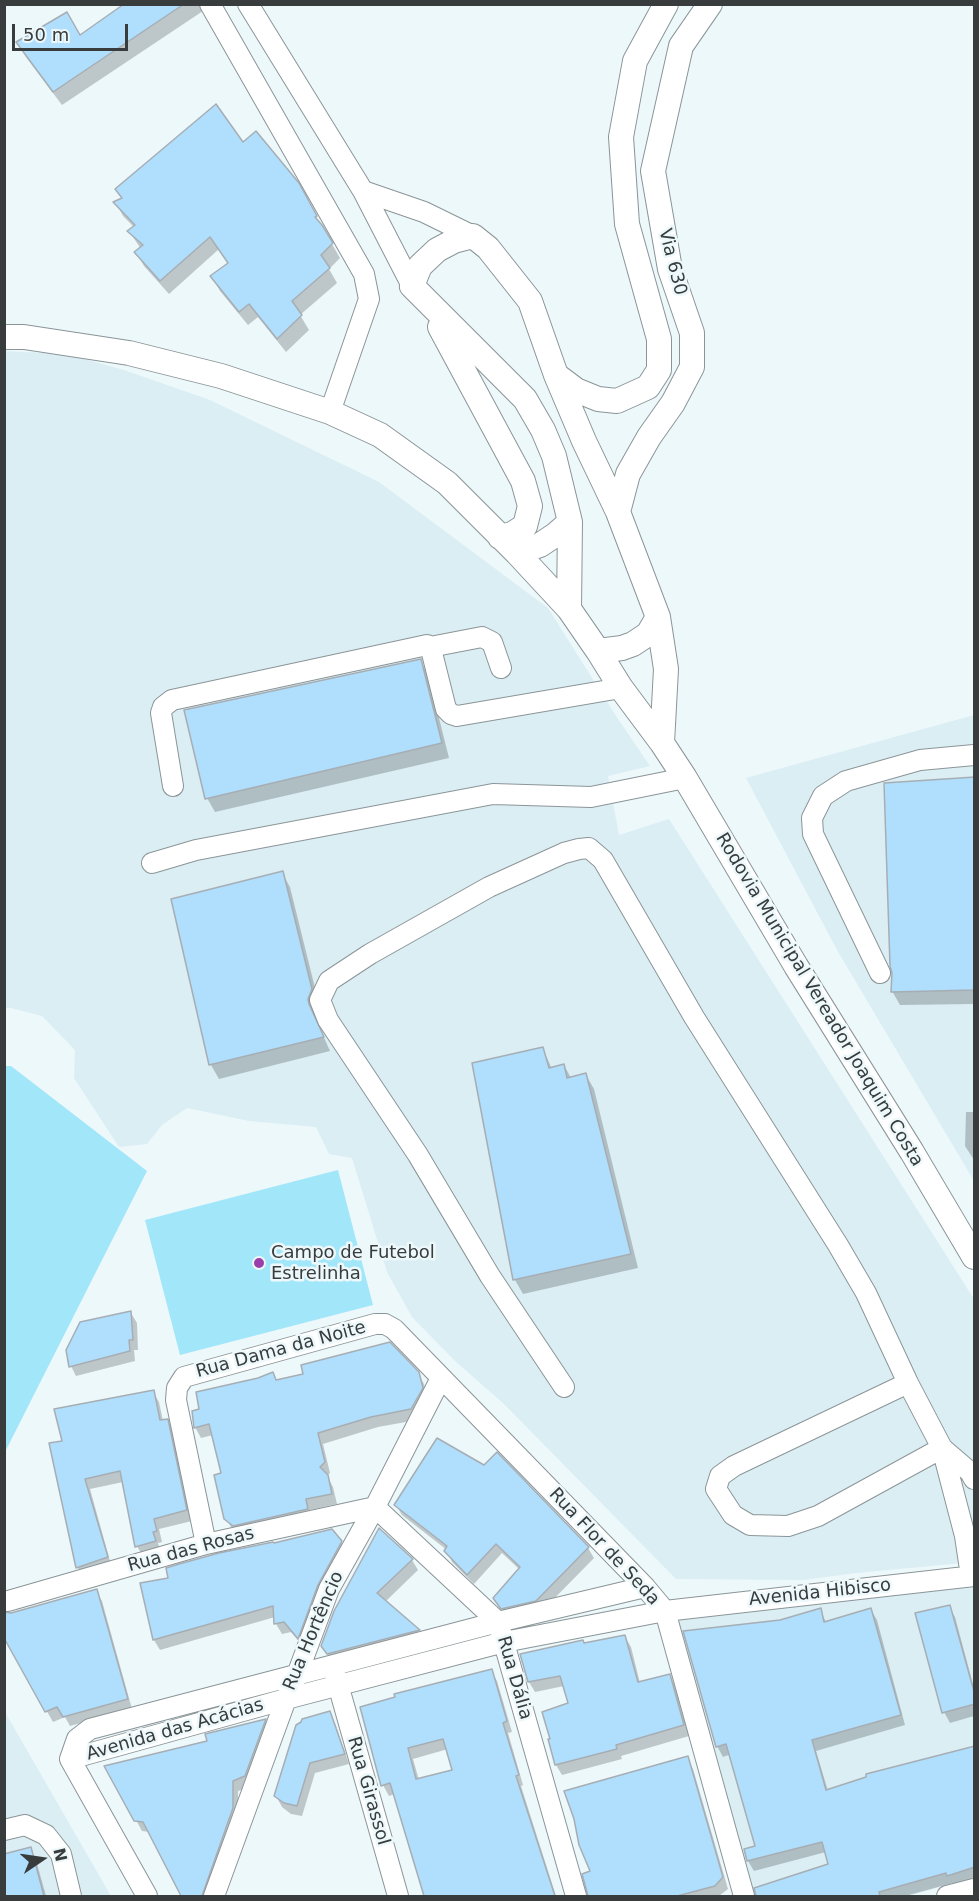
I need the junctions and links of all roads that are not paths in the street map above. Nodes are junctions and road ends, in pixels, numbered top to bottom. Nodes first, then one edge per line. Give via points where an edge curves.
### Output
1 (210, 4) edge
2 (248, 4) edge
3 (666, 4) edge
4 (710, 4) edge
5 (363, 191) junction
6 (473, 236) junction
7 (419, 293) junction
8 (4, 337) edge
9 (556, 375) junction
10 (330, 412) junction
11 (618, 512) junction
12 (570, 522) junction
13 (509, 545) junction
14 (569, 609) junction
15 (658, 617) junction
16 (429, 646) junction
17 (598, 651) junction
18 (501, 668) dead end
19 (621, 688) junction
20 (662, 743) junction
21 (975, 755) edge
22 (685, 778) junction
23 (172, 786) dead end
24 (152, 863) dead end
25 (880, 973) dead end
26 (975, 1257) edge
27 (385, 1324) joint
28 (441, 1377) junction
29 (908, 1383) junction
30 (564, 1387) dead end
31 (942, 1448) junction
32 (975, 1479) edge
33 (375, 1507) junction
34 (206, 1544) junction
35 (973, 1576) edge
36 (645, 1587) junction
37 (8, 1601) dead end
38 (665, 1611) junction
39 (498, 1622) junction
40 (504, 1642) junction
41 (333, 1666) junction
42 (297, 1675) junction
43 (338, 1685) junction
44 (286, 1699) junction
45 (70, 1759) junction
46 (4, 1830) edge
47 (975, 1889) edge
48 (71, 1896) edge
49 (147, 1896) edge
50 (214, 1896) edge
51 (398, 1896) edge
52 (576, 1896) edge
53 (743, 1896) edge
54 (947, 1896) edge

1 - 10 street via 364,274 369,299
2 - 5 street
3 - 9 main road, Via 630 via 635,61 621,137 627,224 659,339 658,370 648,387 617,401 587,395
4 - 11 main road, Via 630 via 681,45 653,171 670,269 692,333 692,367 628,474
5 - 6 street via 424,212
5 - 7 street
6 - 7 main road via 437,250 420,266
6 - 9 main road via 488,248 530,302
7 - 12 main road via 525,399 536,415 554,456
7 - 13 main road via 523,481 530,506 525,526 512,534
8 - 10 main road via 129,353 221,376
9 - 11 main road
10 - 13 main road via 380,435 447,483
11 - 15 main road
12 - 13 main road via 540,545
12 - 14 main road
13 - 14 main road
14 - 17 main road, Rodovia Municipal Vereador Joaquim Costa
15 - 17 main road via 648,633 633,644
15 - 20 main road via 666,669
16 - 18 street via 482,637 492,642
16 - 19 street via 446,708 457,716
16 - 23 street via 172,700 161,713
17 - 19 main road, Rodovia Municipal Vereador Joaquim Costa
19 - 20 main road, Rodovia Municipal Vereador Joaquim Costa
20 - 22 main road, Rodovia Municipal Vereador Joaquim Costa
21 - 25 street via 920,760 846,781 823,796 812,818 813,834
22 - 24 street via 591,797 493,794 196,850
22 - 26 main road, Rodovia Municipal Vereador Joaquim Costa
27 - 28 street, Rua Flor de Seda
27 - 34 street, Rua Dama da Noite via 184,1377 176,1400
28 - 33 street, Rua Hortêncio
28 - 36 street, Rua Flor de Seda
29 - 30 street via 866,1293 838,1245 694,1017 603,860 589,848 564,853 489,887 370,954 329,981 320,1000 328,1020
29 - 31 street
29 - 31 street via 734,1466 720,1476 716,1489 733,1515 750,1525 788,1526 818,1516
31 - 32 street
31 - 35 street
33 - 34 street, Rua das Rosas
33 - 39 street, Rua Dália
33 - 42 street, Rua Hortêncio via 329,1589
34 - 37 street, Rua das Rosas
35 - 38 street, Avenida Hibisco
36 - 38 street, Rua Flor de Seda
36 - 39 street, Avenida das Acácias
38 - 40 street, Avenida das Acácias
38 - 53 street, Rua Flor de Seda
39 - 40 street, Rua Dália
39 - 41 street, Avenida das Acácias
40 - 43 street, Avenida das Acácias
40 - 52 street, Rua Dália
41 - 42 street, Avenida das Acácias
41 - 43 street, Rua Girassol
42 - 44 street, Rua Hortêncio
42 - 45 street, Avenida das Acácias via 90,1729 77,1739
43 - 44 street, Avenida das Acácias
43 - 51 street, Rua Girassol
44 - 45 street, Avenida das Acácias
44 - 50 street, Rua Hortêncio
45 - 49 street
46 - 48 street via 25,1825 46,1835 61,1854
47 - 54 street

